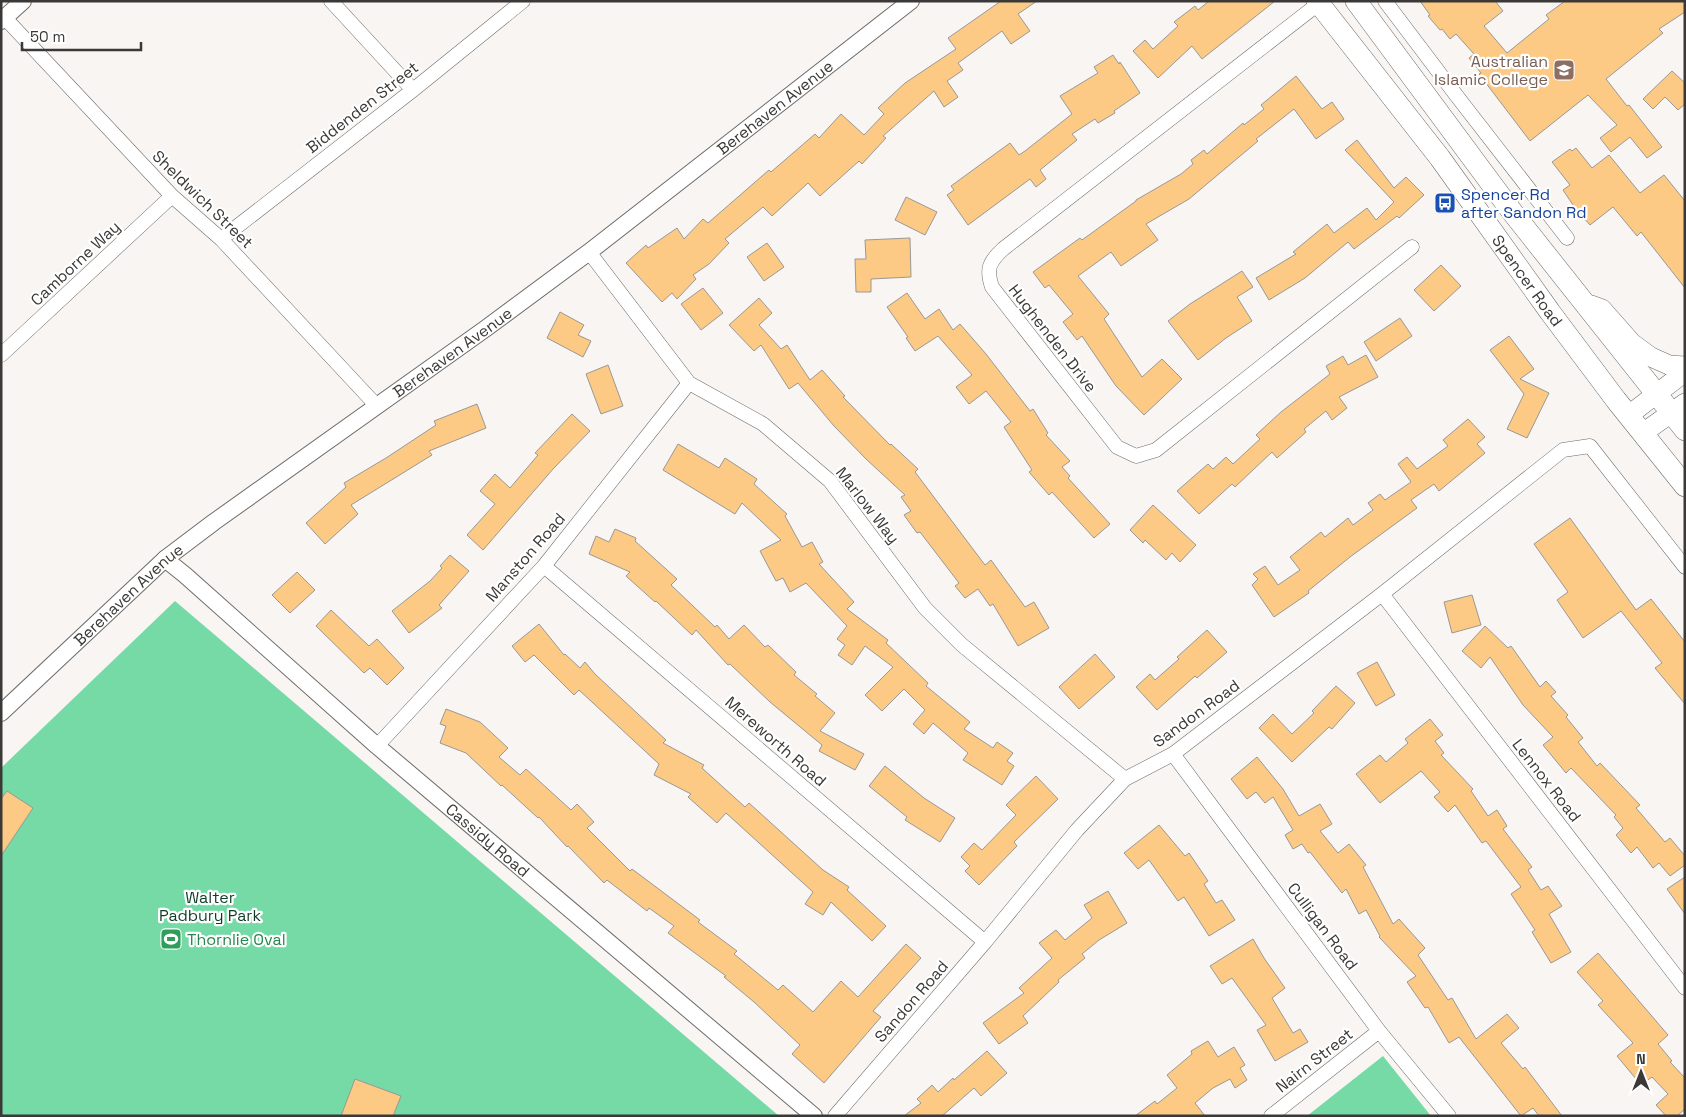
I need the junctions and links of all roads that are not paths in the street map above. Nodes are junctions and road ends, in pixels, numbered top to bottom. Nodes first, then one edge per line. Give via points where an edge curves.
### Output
1 (23, 1) edge
2 (331, 1) edge
3 (523, 1) edge
4 (911, 1) edge
5 (1356, 1) edge
6 (1385, 1) edge
7 (1319, 2) edge
8 (3, 20) edge
9 (413, 90) junction
10 (172, 196) junction
11 (1567, 238) dead end
12 (220, 239) junction
13 (1412, 247) dead end
14 (589, 252) junction
15 (1585, 304) junction
16 (1, 355) edge
17 (1685, 366) edge
18 (1685, 372) edge
19 (689, 383) junction
20 (1656, 395) junction
21 (376, 405) junction
22 (1678, 408) edge
23 (1629, 415) junction
24 (1685, 430) edge
25 (1643, 433) junction
26 (1685, 486) edge
27 (165, 559) junction
28 (544, 566) junction
29 (1685, 567) edge
30 (1382, 594) junction
31 (1, 713) edge
32 (377, 746) junction
33 (1173, 754) junction
34 (1125, 779) junction
35 (985, 942) junction
36 (1685, 988) edge
37 (1379, 1031) junction
38 (814, 1116) edge
39 (835, 1116) edge
40 (1271, 1116) edge
41 (1449, 1116) edge

1 - 8 street
2 - 9 street
3 - 9 street, Biddenden Street
4 - 14 street, Berehaven Avenue
5 - 15 main road, Spencer Road via 1513,213
6 - 11 street
7 - 13 street, Hughenden Drive via 1003,250 990,264 988,276 992,288 1116,447 1136,456 1156,450
7 - 23 main road, Spencer Road via 1440,158 1550,312
8 - 10 street, Sheldwich Street
9 - 12 street, Biddenden Street
10 - 12 street, Sheldwich Street
10 - 16 street, Camborne Way
12 - 21 street, Sheldwich Street
14 - 19 street, Marlow Way
14 - 21 street, Berehaven Avenue
15 - 17 main road via 1602,309 1632,344 1652,357 1669,365
15 - 20 main road, Spencer Road
18 - 20 main road
19 - 28 street, Manston Road
19 - 34 street, Marlow Way via 763,424 830,481 925,608 955,639
20 - 22 main road, Spencer Road
20 - 23 main road
21 - 27 street, Berehaven Avenue
22 - 24 main road, Spencer Road
22 - 25 main road
23 - 25 main road, Spencer Road
25 - 26 main road, Spencer Road
27 - 31 street, Berehaven Avenue
27 - 32 street, Cassidy Road
28 - 32 street, Manston Road
28 - 35 street, Mereworth Road
29 - 30 street, Sandon Road via 1590,446 1563,450
30 - 33 street, Sandon Road
30 - 36 street, Lennox Road
32 - 38 street, Cassidy Road
33 - 34 street, Sandon Road
33 - 37 street, Culligan Road
34 - 35 street, Sandon Road via 1077,830
35 - 39 street, Sandon Road
37 - 40 street, Nairn Street
37 - 41 street, Culligan Road

